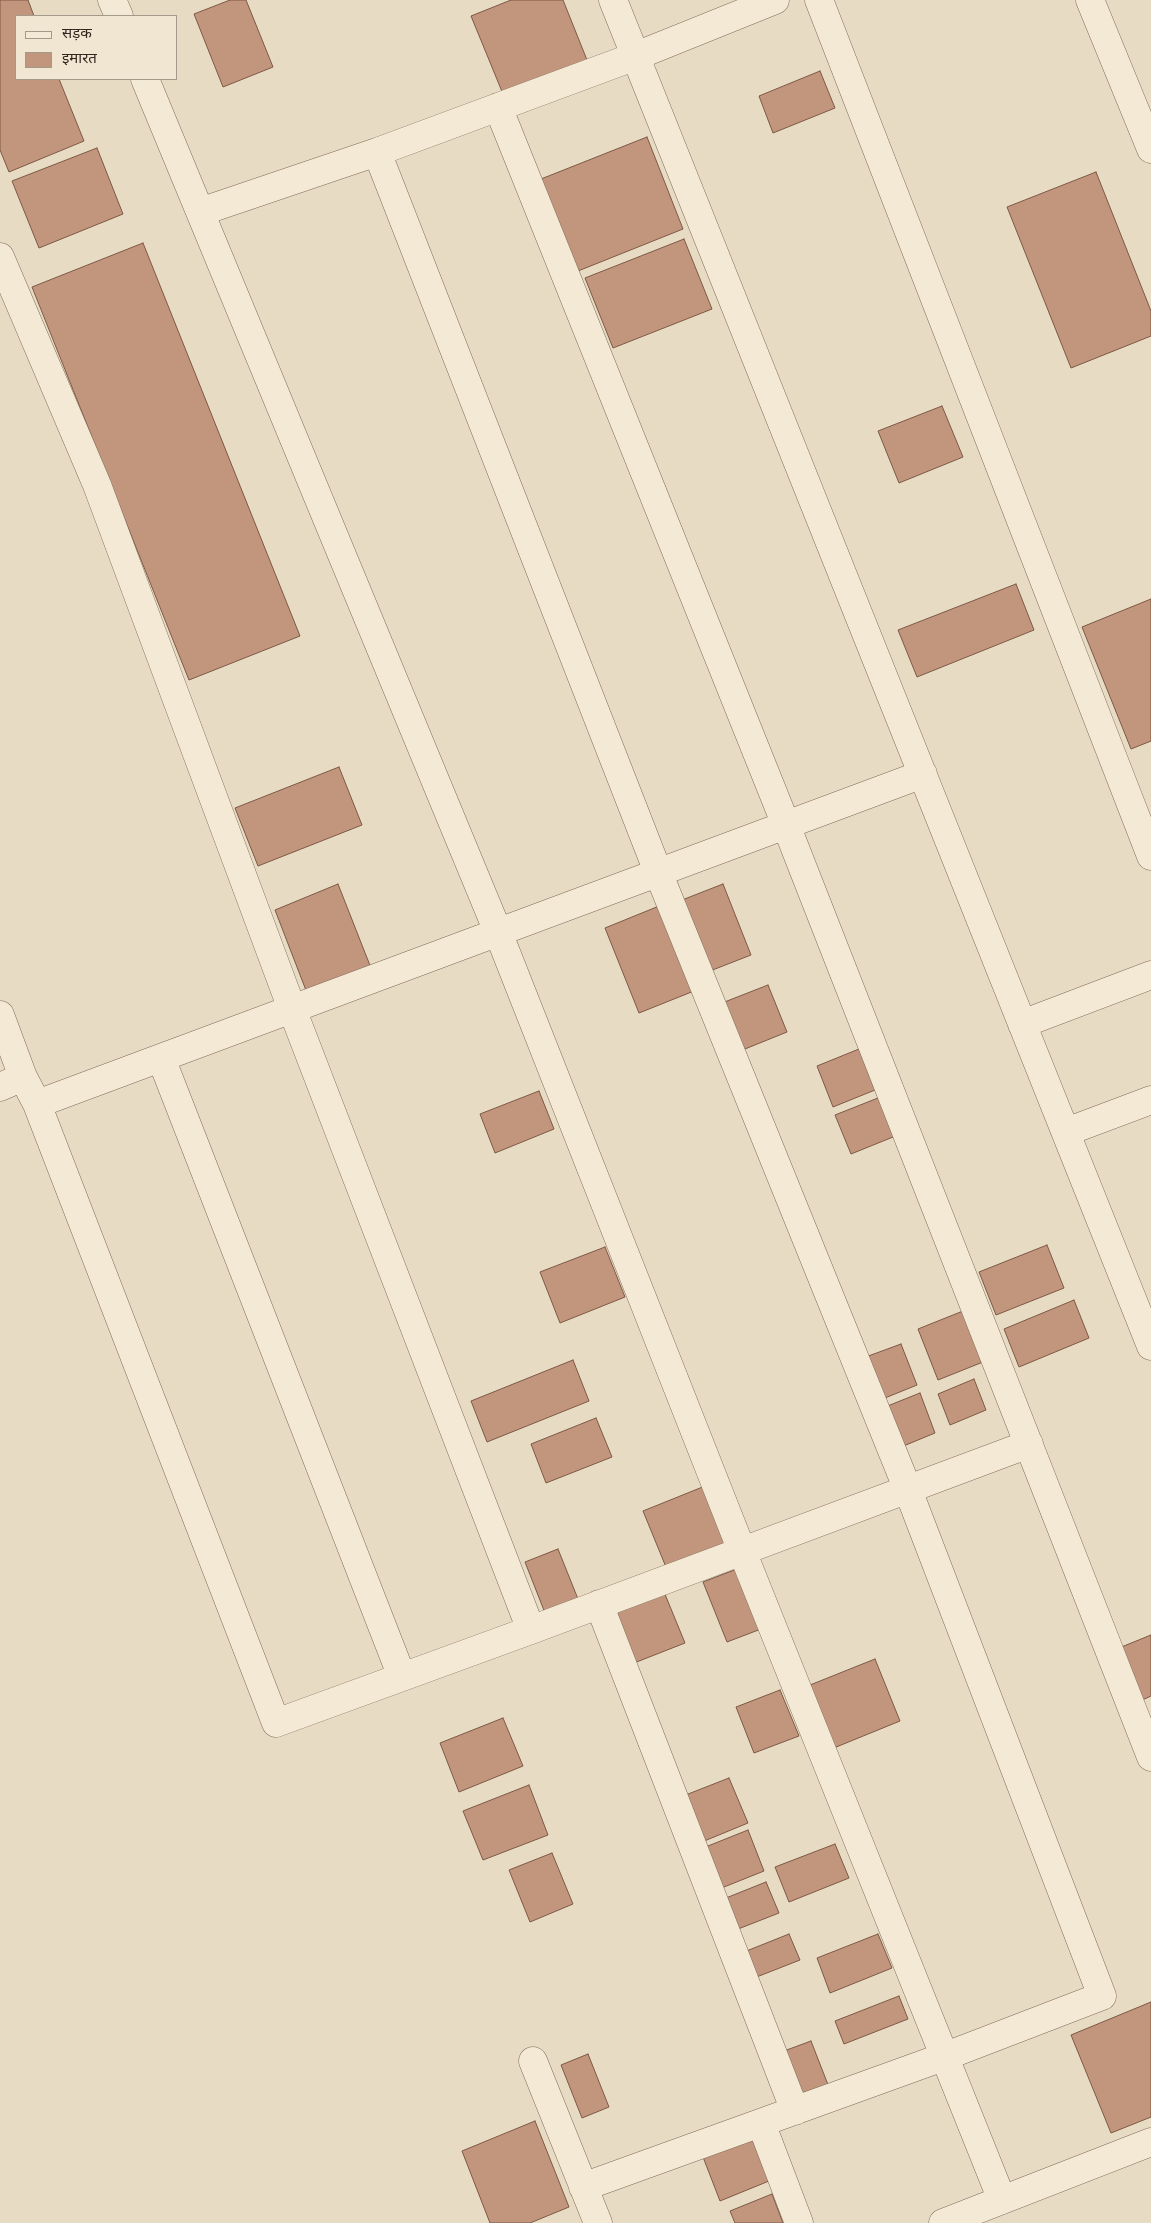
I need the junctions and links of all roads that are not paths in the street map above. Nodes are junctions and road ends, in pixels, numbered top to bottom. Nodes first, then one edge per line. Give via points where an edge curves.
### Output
1 (112, 0) edge
2 (613, 0) edge
3 (775, 0) edge
4 (819, 0) edge
5 (1090, 0) edge
6 (119, 15) edge
7 (636, 56) junction
8 (145, 80) edge
9 (498, 107) junction
10 (1151, 149) edge
11 (377, 152) junction
12 (200, 212) junction
13 (0, 257) edge
14 (922, 774) junction
15 (786, 825) junction
16 (1151, 856) edge
17 (658, 872) junction
18 (498, 932) junction
19 (1151, 975) edge
20 (292, 1009) junction
21 (0, 1015) edge
22 (1022, 1024) junction
23 (161, 1058) junction
24 (12, 1082) edge
25 (1151, 1100) edge
26 (37, 1104) junction
27 (1066, 1132) junction
28 (1151, 1346) edge
29 (1029, 1444) junction
30 (908, 1490) junction
31 (742, 1551) junction
32 (599, 1604) junction
33 (531, 1630) junction
34 (402, 1677) junction
35 (1151, 1757) edge
36 (946, 2056) junction
37 (533, 2061) dead end
38 (795, 2111) junction
39 (761, 2123) junction
40 (1151, 2142) edge
41 (584, 2187) junction
42 (1002, 2200) junction
43 (598, 2223) edge
44 (799, 2223) edge
45 (943, 2223) edge

1 - 6 street
2 - 7 street
3 - 7 street
4 - 16 street
5 - 10 street
7 - 9 street
7 - 14 street
8 - 12 street
9 - 11 street
9 - 15 street
11 - 12 street
11 - 17 street
12 - 18 street
13 - 20 street via 97,485
14 - 15 street
14 - 22 street
15 - 17 street
15 - 29 street
17 - 18 street
17 - 30 street
18 - 20 street
18 - 31 street
19 - 22 street
20 - 23 street
20 - 33 street
21 - 24 street
22 - 27 street
23 - 26 street
23 - 34 street
24 - 26 street
25 - 27 street
26 - 34 street via 276,1723
27 - 28 street
29 - 30 street
29 - 35 street
30 - 31 street
30 - 36 street via 1102,1996
31 - 32 street
31 - 36 street
32 - 33 street
32 - 38 street
33 - 34 street
36 - 38 street
36 - 42 street
37 - 41 street
38 - 39 street
39 - 41 street
39 - 44 street
40 - 42 street
41 - 43 street
42 - 45 street

